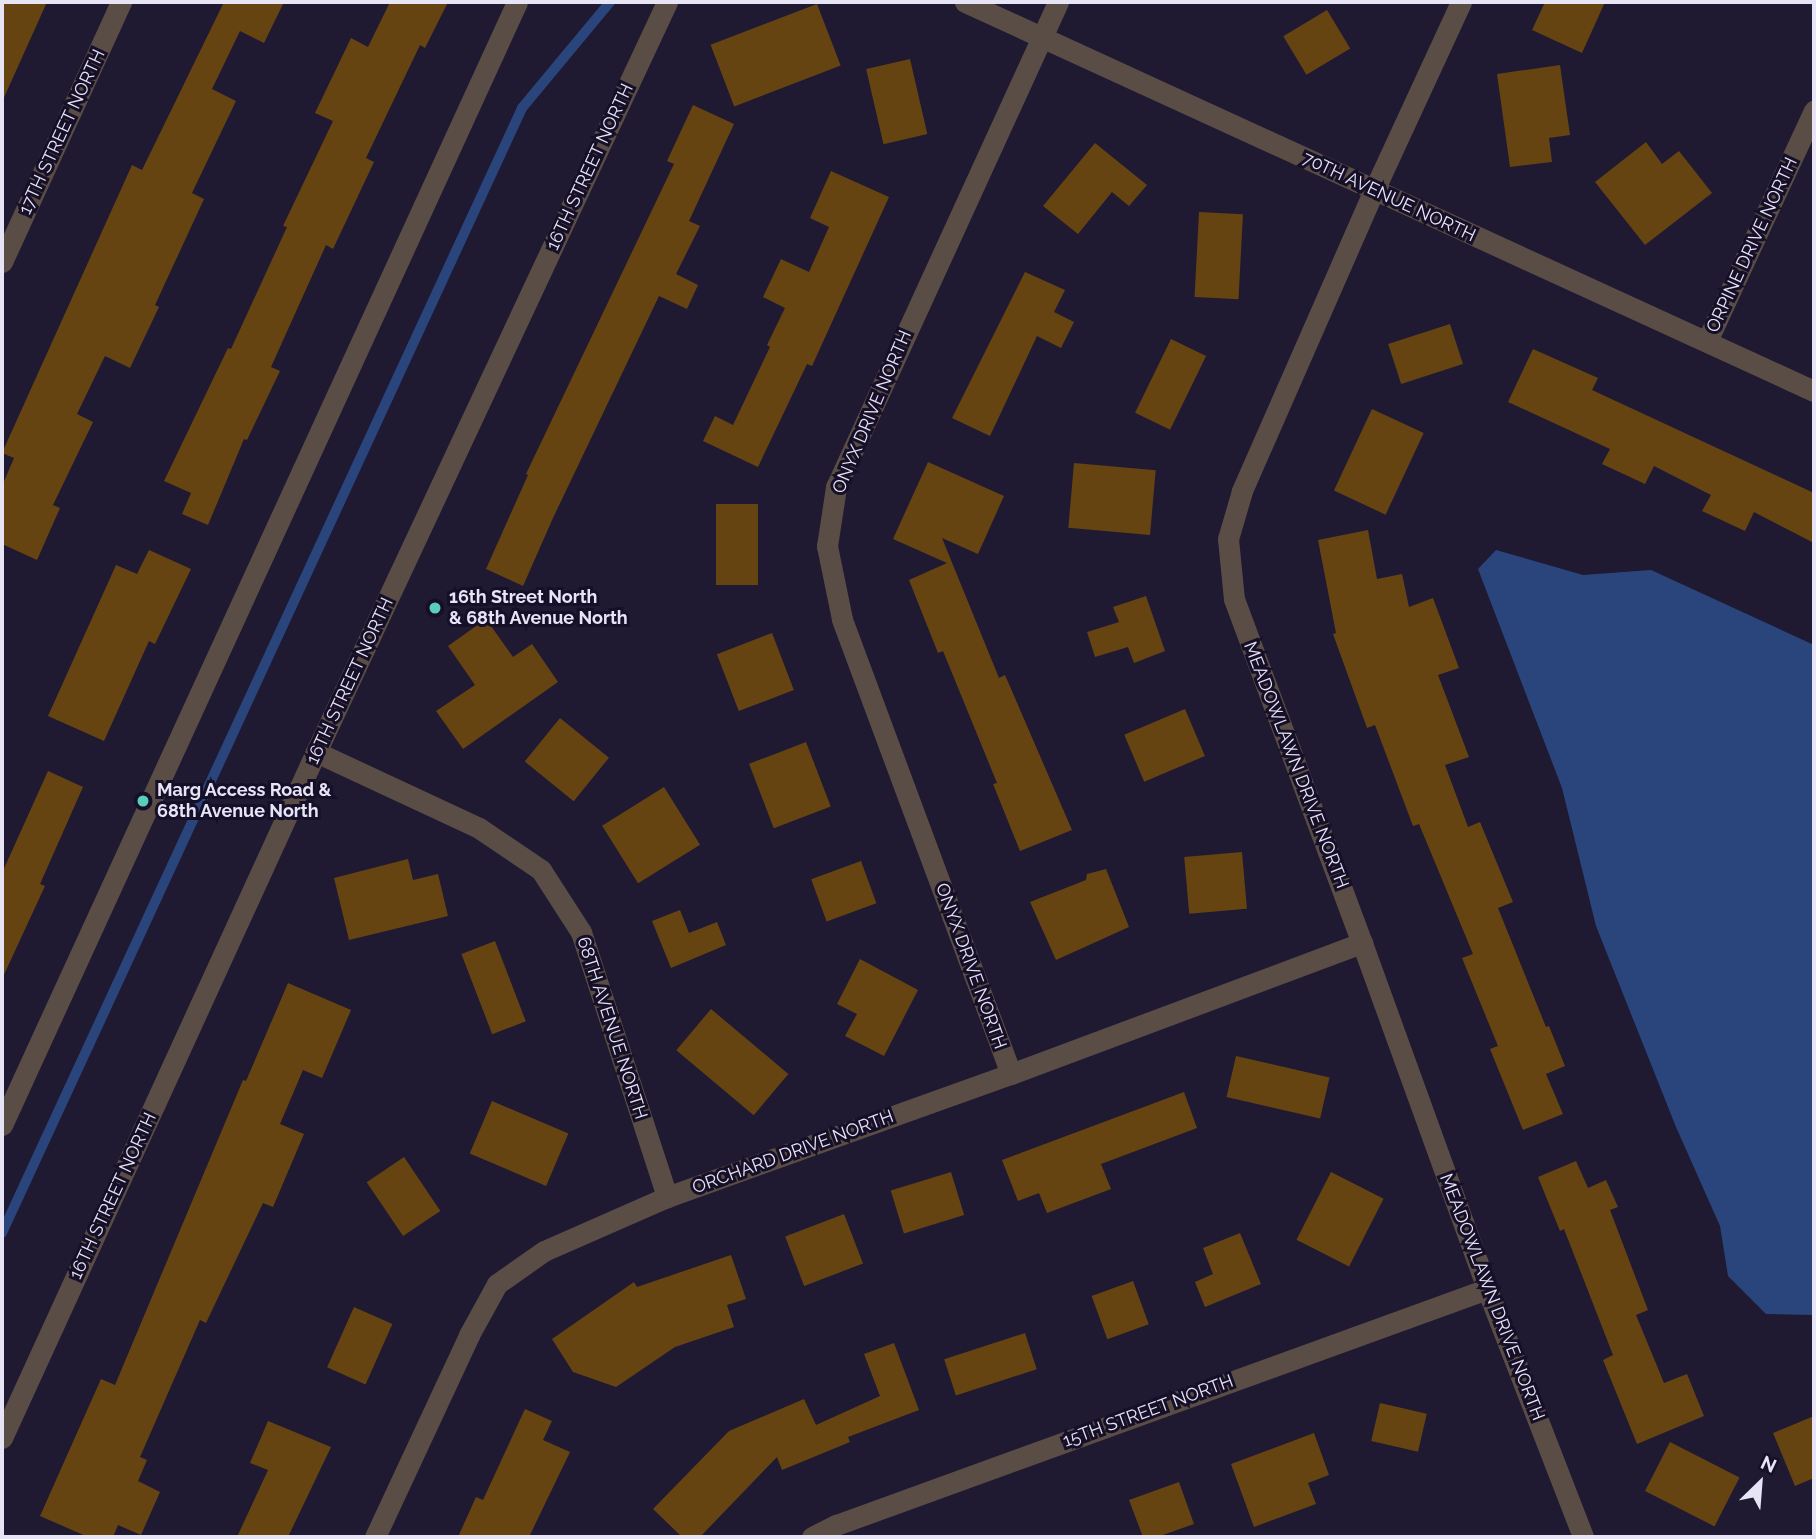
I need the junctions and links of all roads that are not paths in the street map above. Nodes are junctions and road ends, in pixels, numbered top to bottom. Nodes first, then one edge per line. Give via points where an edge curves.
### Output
1 (121, 2) edge
2 (517, 2) edge
3 (667, 2) edge
4 (965, 2) edge
5 (1058, 2) edge
6 (1461, 2) edge
7 (1042, 37) junction
8 (1814, 111) edge
9 (1374, 190) junction
10 (2, 262) edge
11 (1707, 341) junction
12 (1814, 391) edge
13 (316, 752) junction
14 (1362, 943) junction
15 (1011, 1074) junction
16 (2, 1125) edge
17 (667, 1197) junction
18 (1487, 1289) junction
19 (2, 1438) edge
20 (375, 1537) edge
21 (811, 1537) edge
22 (1583, 1537) edge

1 - 10 street, 17TH STREET NORTH
2 - 16 street
3 - 13 street, 16TH STREET NORTH
4 - 7 street, 70TH AVENUE NORTH
5 - 7 street, ONYX DRIVE NORTH
6 - 9 street, MEADOWLAWN DRIVE NORTH
7 - 9 street, 70TH AVENUE NORTH
7 - 15 street, ONYX DRIVE NORTH via 836,487 827,546 842,619
8 - 11 street, ORPINE DRIVE NORTH
9 - 11 street, 70TH AVENUE NORTH
9 - 14 street, MEADOWLAWN DRIVE NORTH via 1241,491 1228,539 1234,599
11 - 12 street, 70TH AVENUE NORTH
13 - 17 street, 68TH AVENUE NORTH via 479,828 541,870 581,932
13 - 19 street, 16TH STREET NORTH
14 - 15 street, ORCHARD DRIVE NORTH
14 - 18 street, MEADOWLAWN DRIVE NORTH
15 - 17 street, ORCHARD DRIVE NORTH
17 - 20 street, ORCHARD DRIVE NORTH via 544,1251 497,1284
18 - 21 street, 15TH STREET NORTH
18 - 22 street, MEADOWLAWN DRIVE NORTH

